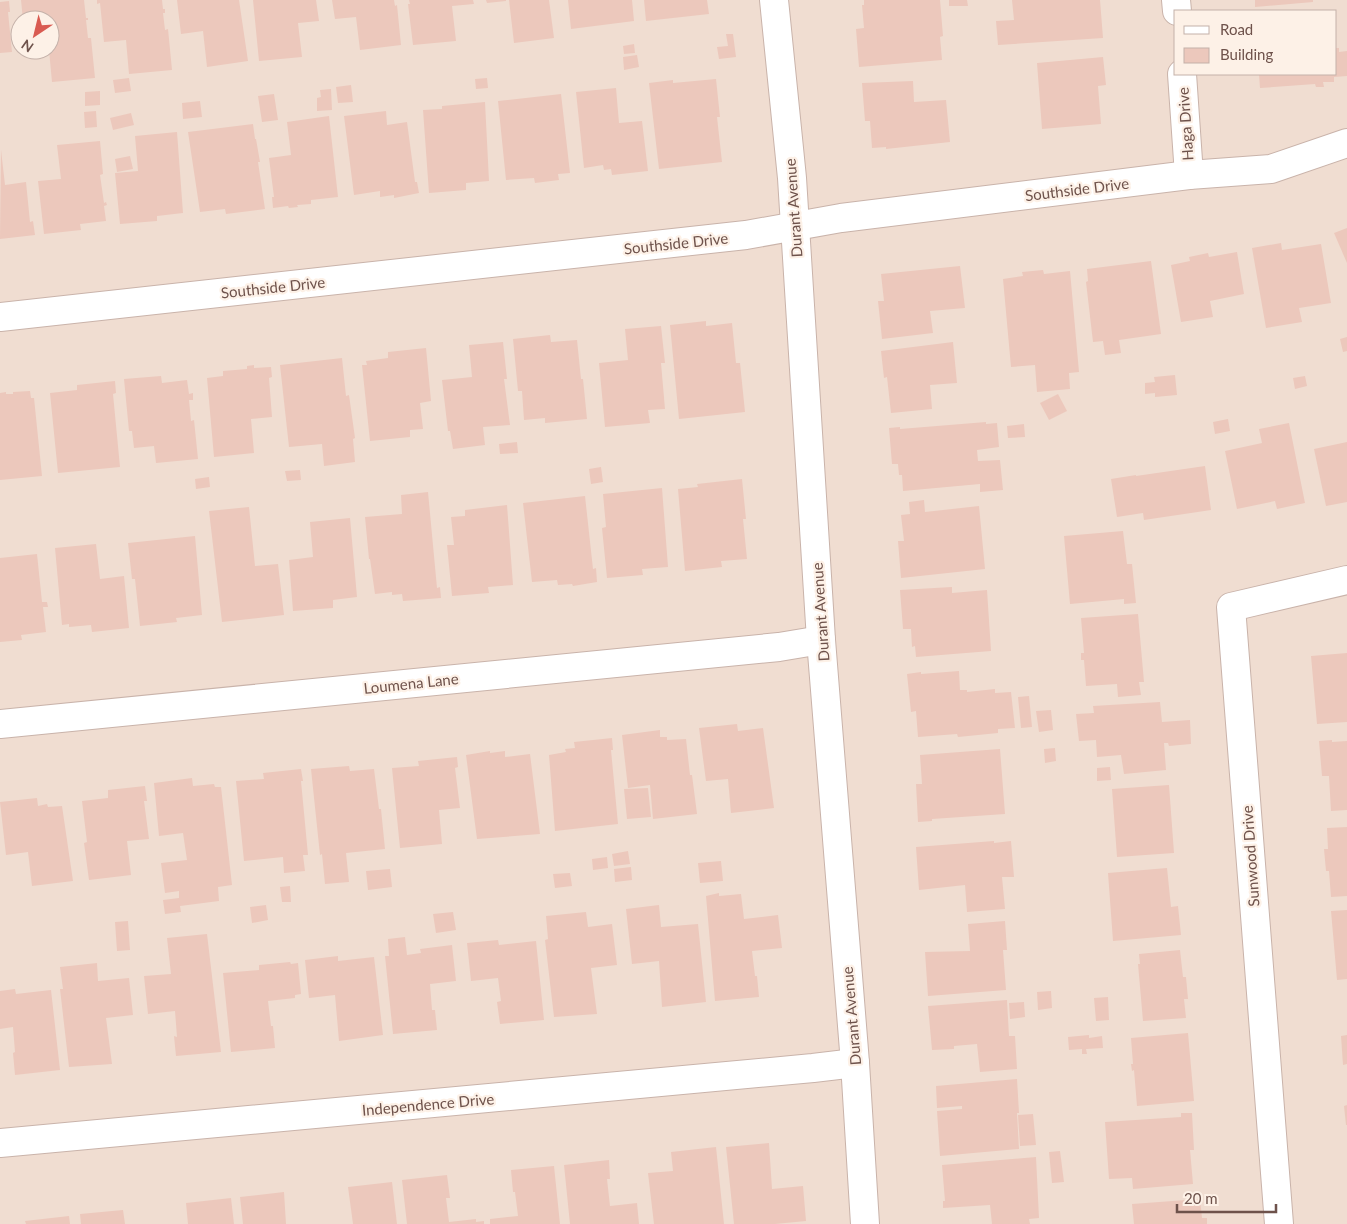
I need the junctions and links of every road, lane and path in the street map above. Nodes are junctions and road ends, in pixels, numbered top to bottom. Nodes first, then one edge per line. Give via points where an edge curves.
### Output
1 (774, 0) edge
2 (1182, 75) edge
3 (1347, 143) edge
4 (1189, 175) junction
5 (795, 226) junction
6 (0, 317) edge
7 (1347, 580) edge
8 (821, 640) junction
9 (0, 724) edge
10 (855, 1063) junction
11 (0, 1143) edge
12 (866, 1224) edge
13 (1279, 1224) edge

1 - 5 street, Durant Avenue
2 - 4 street, Haga Drive
3 - 4 street, Southside Drive via 1272,169
4 - 5 street, Southside Drive
5 - 6 street, Southside Drive via 746,235
5 - 8 street, Durant Avenue
7 - 13 street, Sunwood Drive via 1231,607
8 - 9 street, Loumena Lane via 779,647
8 - 10 street, Durant Avenue
10 - 11 street, Independence Drive
10 - 12 street, Durant Avenue

